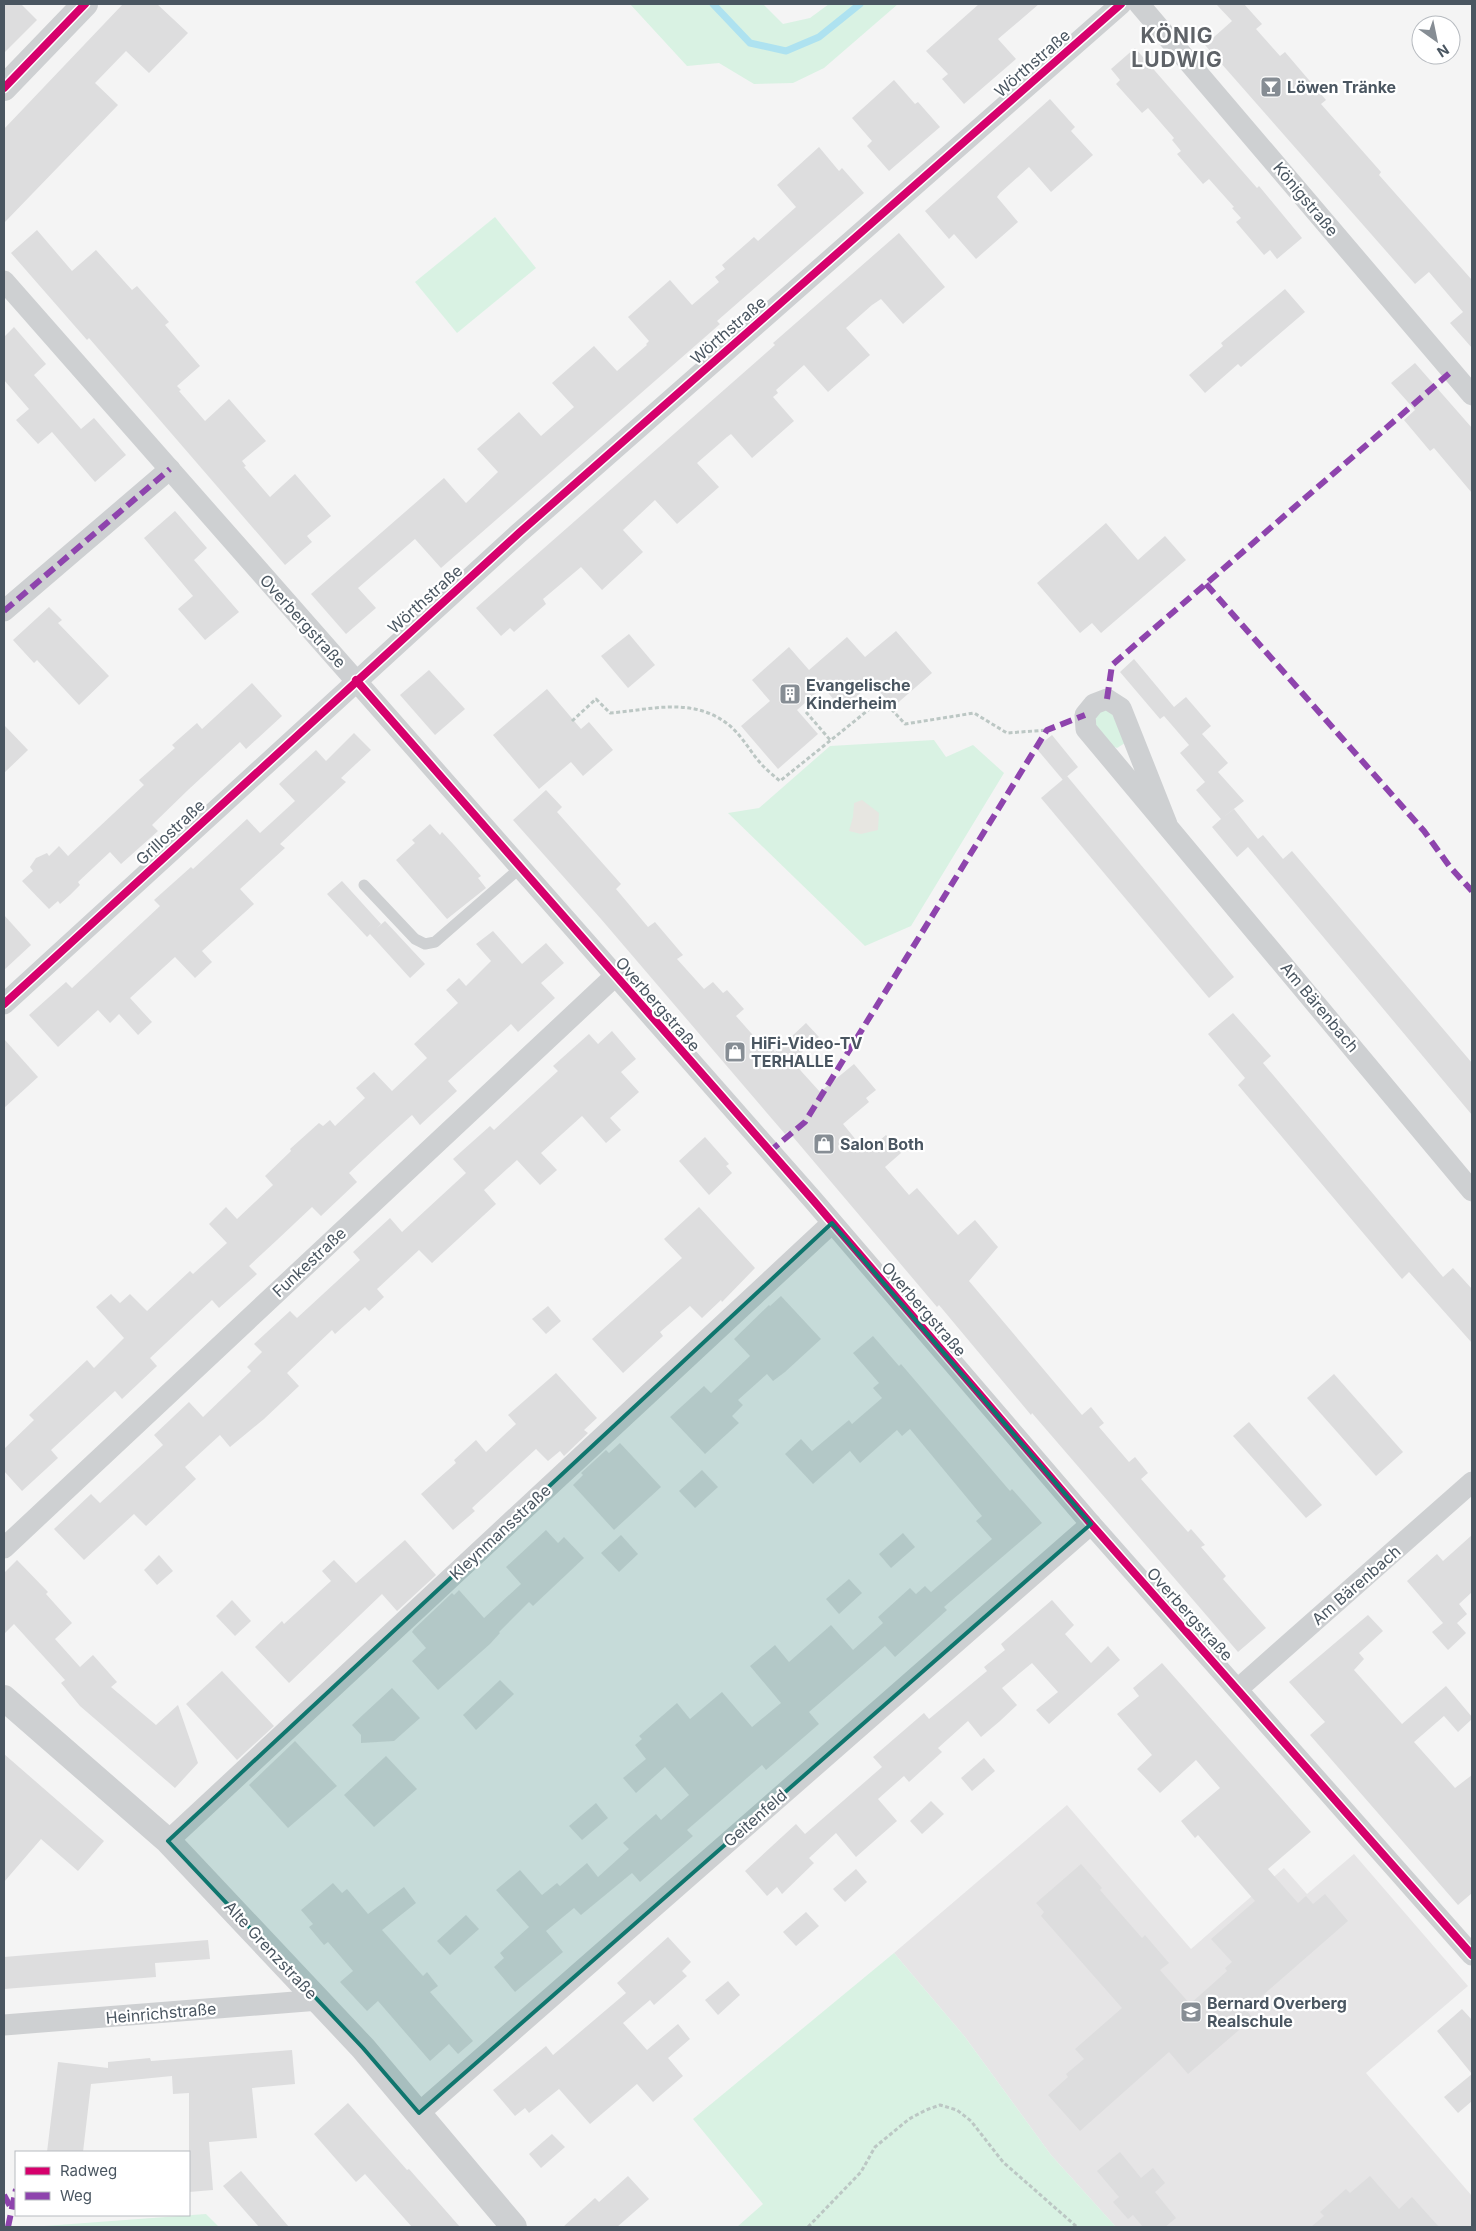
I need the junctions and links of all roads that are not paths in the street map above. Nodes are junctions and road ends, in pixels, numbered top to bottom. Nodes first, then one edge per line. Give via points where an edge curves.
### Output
1 (85, 4) edge
2 (1121, 4) edge
3 (1139, 4) edge
4 (4, 88) edge
5 (4, 281) edge
6 (1472, 395) edge
7 (170, 469) junction
8 (4, 611) edge
9 (356, 680) junction
10 (1167, 824) junction
11 (520, 868) junction
12 (364, 885) dead end
13 (614, 976) junction
14 (4, 1004) edge
15 (1472, 1191) edge
16 (832, 1223) junction
17 (1472, 1482) edge
18 (1091, 1524) junction
19 (4, 1548) edge
20 (1239, 1688) junction
21 (4, 1698) edge
22 (168, 1841) junction
23 (1472, 1955) edge
24 (319, 2000) junction
25 (4, 2025) edge
26 (419, 2113) junction
27 (514, 2227) edge

1 - 4 street
2 - 9 street, Wörthstraße
3 - 6 street, Königstraße
5 - 7 street, Overbergstraße
7 - 8 street
7 - 9 street, Overbergstraße
9 - 11 street, Overbergstraße
9 - 14 street, Grillostraße
10 - 10 street, Am Bärenbach via 1086,729 1084,715 1094,704 1107,699 1121,708
10 - 15 street, Am Bärenbach
11 - 12 lane via 435,942 425,944 415,939
11 - 13 street, Overbergstraße
13 - 16 street, Overbergstraße
13 - 19 street, Funkestraße
16 - 18 street, Overbergstraße
16 - 22 street, Kleynmansstraße
17 - 20 street, Am Bärenbach
18 - 20 street, Overbergstraße
18 - 26 street, Geitenfeld
20 - 23 street, Overbergstraße
21 - 22 street, Alte Grenzstraße
22 - 24 street, Alte Grenzstraße
24 - 25 street, Heinrichstraße
24 - 26 street, Alte Grenzstraße
26 - 27 street, Alte Grenzstraße

